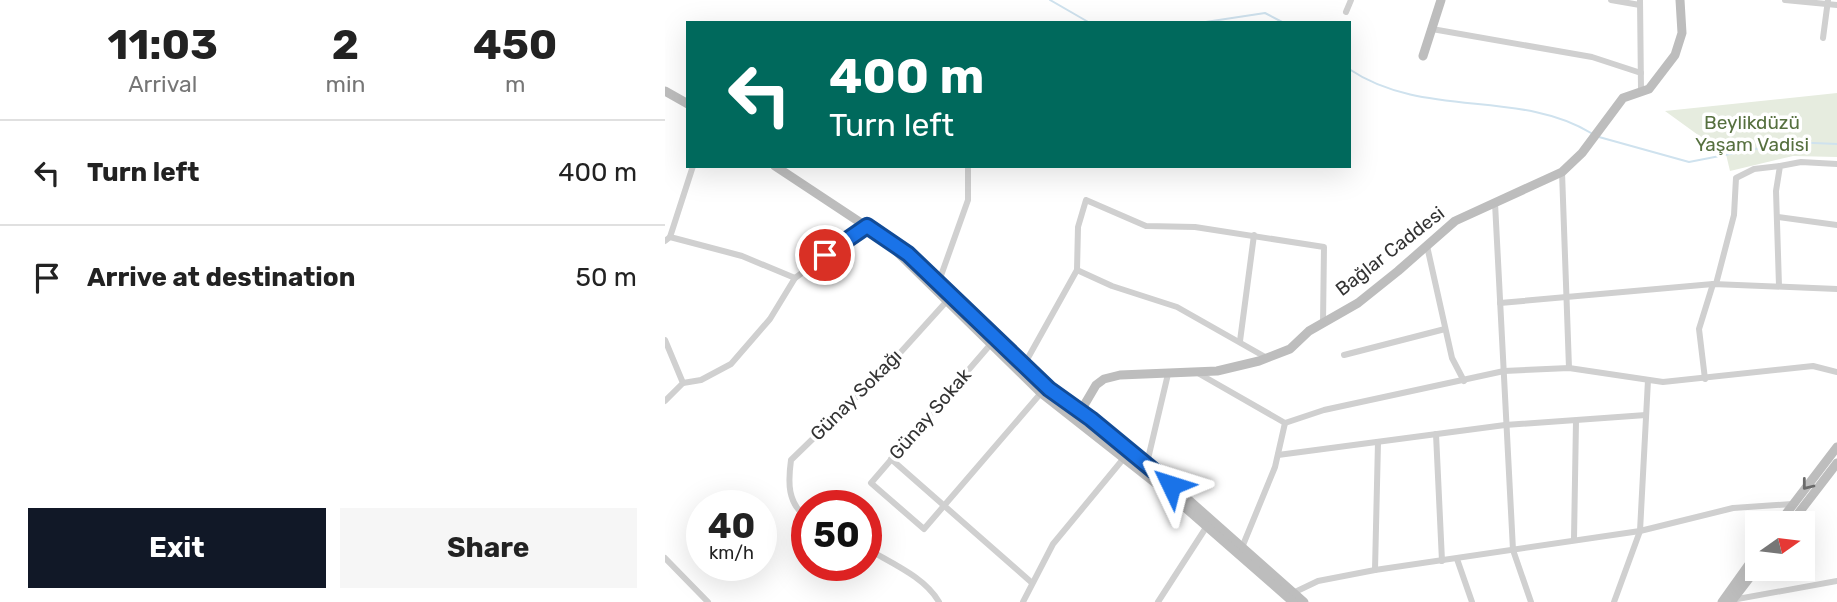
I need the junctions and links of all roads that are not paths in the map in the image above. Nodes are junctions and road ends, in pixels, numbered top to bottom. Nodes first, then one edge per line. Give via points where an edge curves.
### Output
1 (1351, 0) edge
2 (1441, 0) edge
3 (1611, 0) edge
4 (1680, 0) edge
5 (1785, 0) edge
6 (1640, 3) edge
7 (1828, 3) edge
8 (1837, 5) edge
9 (1346, 12) dead end
10 (1432, 29) junction
11 (1823, 38) dead end
12 (1423, 56) dead end
13 (1641, 73) junction
14 (1641, 89) junction
15 (665, 91) edge
16 (686, 103) edge
17 (1837, 164) edge
18 (1780, 166) junction
19 (692, 168) edge
20 (778, 168) edge
21 (968, 168) edge
22 (1562, 173) junction
23 (1495, 203) junction
24 (1778, 217) junction
25 (1837, 225) edge
26 (867, 226) junction
27 (1254, 235) junction
28 (668, 239) edge
29 (886, 240) junction
30 (1427, 246) junction
31 (1077, 270) junction
32 (795, 278) junction
33 (938, 284) junction
34 (1714, 284) junction
35 (1779, 286) junction
36 (1837, 289) edge
37 (1569, 296) junction
38 (946, 302) junction
39 (1500, 303) junction
40 (1323, 323) junction
41 (1445, 329) junction
42 (665, 340) edge
43 (1240, 341) junction
44 (990, 345) junction
45 (1344, 355) dead end
46 (1266, 358) junction
47 (1024, 365) junction
48 (1569, 368) junction
49 (1504, 371) junction
50 (1196, 372) junction
51 (1837, 372) edge
52 (1168, 374) junction
53 (1705, 379) junction
54 (1648, 380) junction
55 (1464, 381) junction
56 (683, 383) junction
57 (1041, 393) junction
58 (665, 401) edge
59 (1078, 415) junction
60 (1646, 415) junction
61 (1576, 421) junction
62 (1285, 423) junction
63 (1505, 425) junction
64 (1436, 434) junction
65 (1378, 442) junction
66 (1837, 447) edge
67 (1278, 456) junction
68 (1123, 458) junction
69 (891, 459) junction
70 (1147, 463) junction
71 (1837, 463) edge
72 (791, 499) edge
73 (1792, 504) junction
74 (942, 506) junction
75 (1787, 511) edge
76 (1800, 511) edge
77 (1207, 526) junction
78 (1640, 531) junction
79 (1574, 539) junction
80 (1243, 545) junction
81 (1513, 550) junction
82 (665, 558) edge
83 (882, 558) edge
84 (1457, 559) junction
85 (1442, 561) junction
86 (1375, 570) junction
87 (1745, 570) edge
88 (1747, 581) edge
89 (1837, 581) edge
90 (1031, 582) junction
91 (1295, 592) junction
92 (1732, 601) edge
93 (708, 602) edge
94 (939, 602) edge
95 (1023, 602) edge
96 (1158, 602) edge
97 (1293, 602) edge
98 (1304, 602) edge
99 (1472, 602) edge
100 (1531, 602) edge
101 (1614, 602) edge
102 (1722, 602) edge

1 - 9 street
2 - 10 main road
3 - 6 street
4 - 14 main road, Bağlar Caddesi via 1682,33 1675,55 1649,89
5 - 7 street
6 - 13 street
7 - 8 street
7 - 11 street
10 - 12 main road
10 - 13 street via 1592,57
13 - 14 street
14 - 22 main road, Bağlar Caddesi via 1623,98
15 - 16 main road
17 - 18 street
18 - 24 street
18 - 34 street via 1754,169 1736,178 1734,215
19 - 28 street
20 - 26 main road
21 - 33 street via 968,200
22 - 23 main road, Bağlar Caddesi
22 - 37 street
23 - 30 main road, Bağlar Caddesi via 1455,220
23 - 39 street
24 - 25 street
24 - 35 street
26 - 29 main road
26 - 32 street
27 - 31 street via 1146,226 1086,200 1078,227
27 - 40 street via 1324,247
27 - 43 street
28 - 32 street via 742,257
29 - 33 main road via 908,254
29 - 38 main road
30 - 40 main road, Bağlar Caddesi via 1358,303
30 - 41 street
31 - 43 street via 1177,307
31 - 47 street
32 - 56 street via 769,319 731,364 701,380
33 - 47 main road
34 - 35 street
34 - 37 street
34 - 53 street via 1699,329
35 - 36 street
37 - 39 street
37 - 48 street
38 - 44 main road
38 - 72 street, Günay Sokağı via 791,460
39 - 49 street
40 - 46 main road, Bağlar Caddesi via 1290,349
41 - 45 street
41 - 55 street
42 - 56 street
43 - 46 street
44 - 57 main road
44 - 69 street, Günay Sokak
46 - 50 main road, Bağlar Caddesi
47 - 59 main road
48 - 49 street
48 - 54 street
49 - 55 street
49 - 63 street
50 - 52 main road, Bağlar Caddesi
50 - 62 street
51 - 53 street via 1813,366
52 - 59 main road, Bağlar Caddesi via 1104,379 1095,385
52 - 70 street
53 - 54 street
54 - 60 street
55 - 62 street via 1324,410
56 - 58 street
57 - 59 main road
57 - 74 street
59 - 68 main road
59 - 70 main road
60 - 61 street
60 - 78 street
61 - 63 street
61 - 79 street
62 - 67 street
63 - 64 street
63 - 81 street
64 - 65 street
64 - 85 street
65 - 67 street
65 - 86 street
66 -> 73 main road
67 - 80 street
68 - 77 main road
68 - 90 street via 1053,544
69 - 74 street
69 - 74 street, Günay Sokak via 871,483 923,529
70 - 80 main road
71 - 76 main road
73 - 75 main road
73 - 78 street via 1733,508
74 - 90 street
77 - 96 street
77 - 97 main road
78 - 79 street
78 - 101 street
79 - 81 street
80 - 91 main road
81 - 84 street
81 - 100 street
82 - 93 street
83 - 94 street via 932,591
84 - 85 street
84 - 99 street
85 - 86 street
86 - 91 street via 1318,581
87 - 102 main road
88 - 92 main road
89 - 92 street
90 - 95 street
91 - 98 main road

